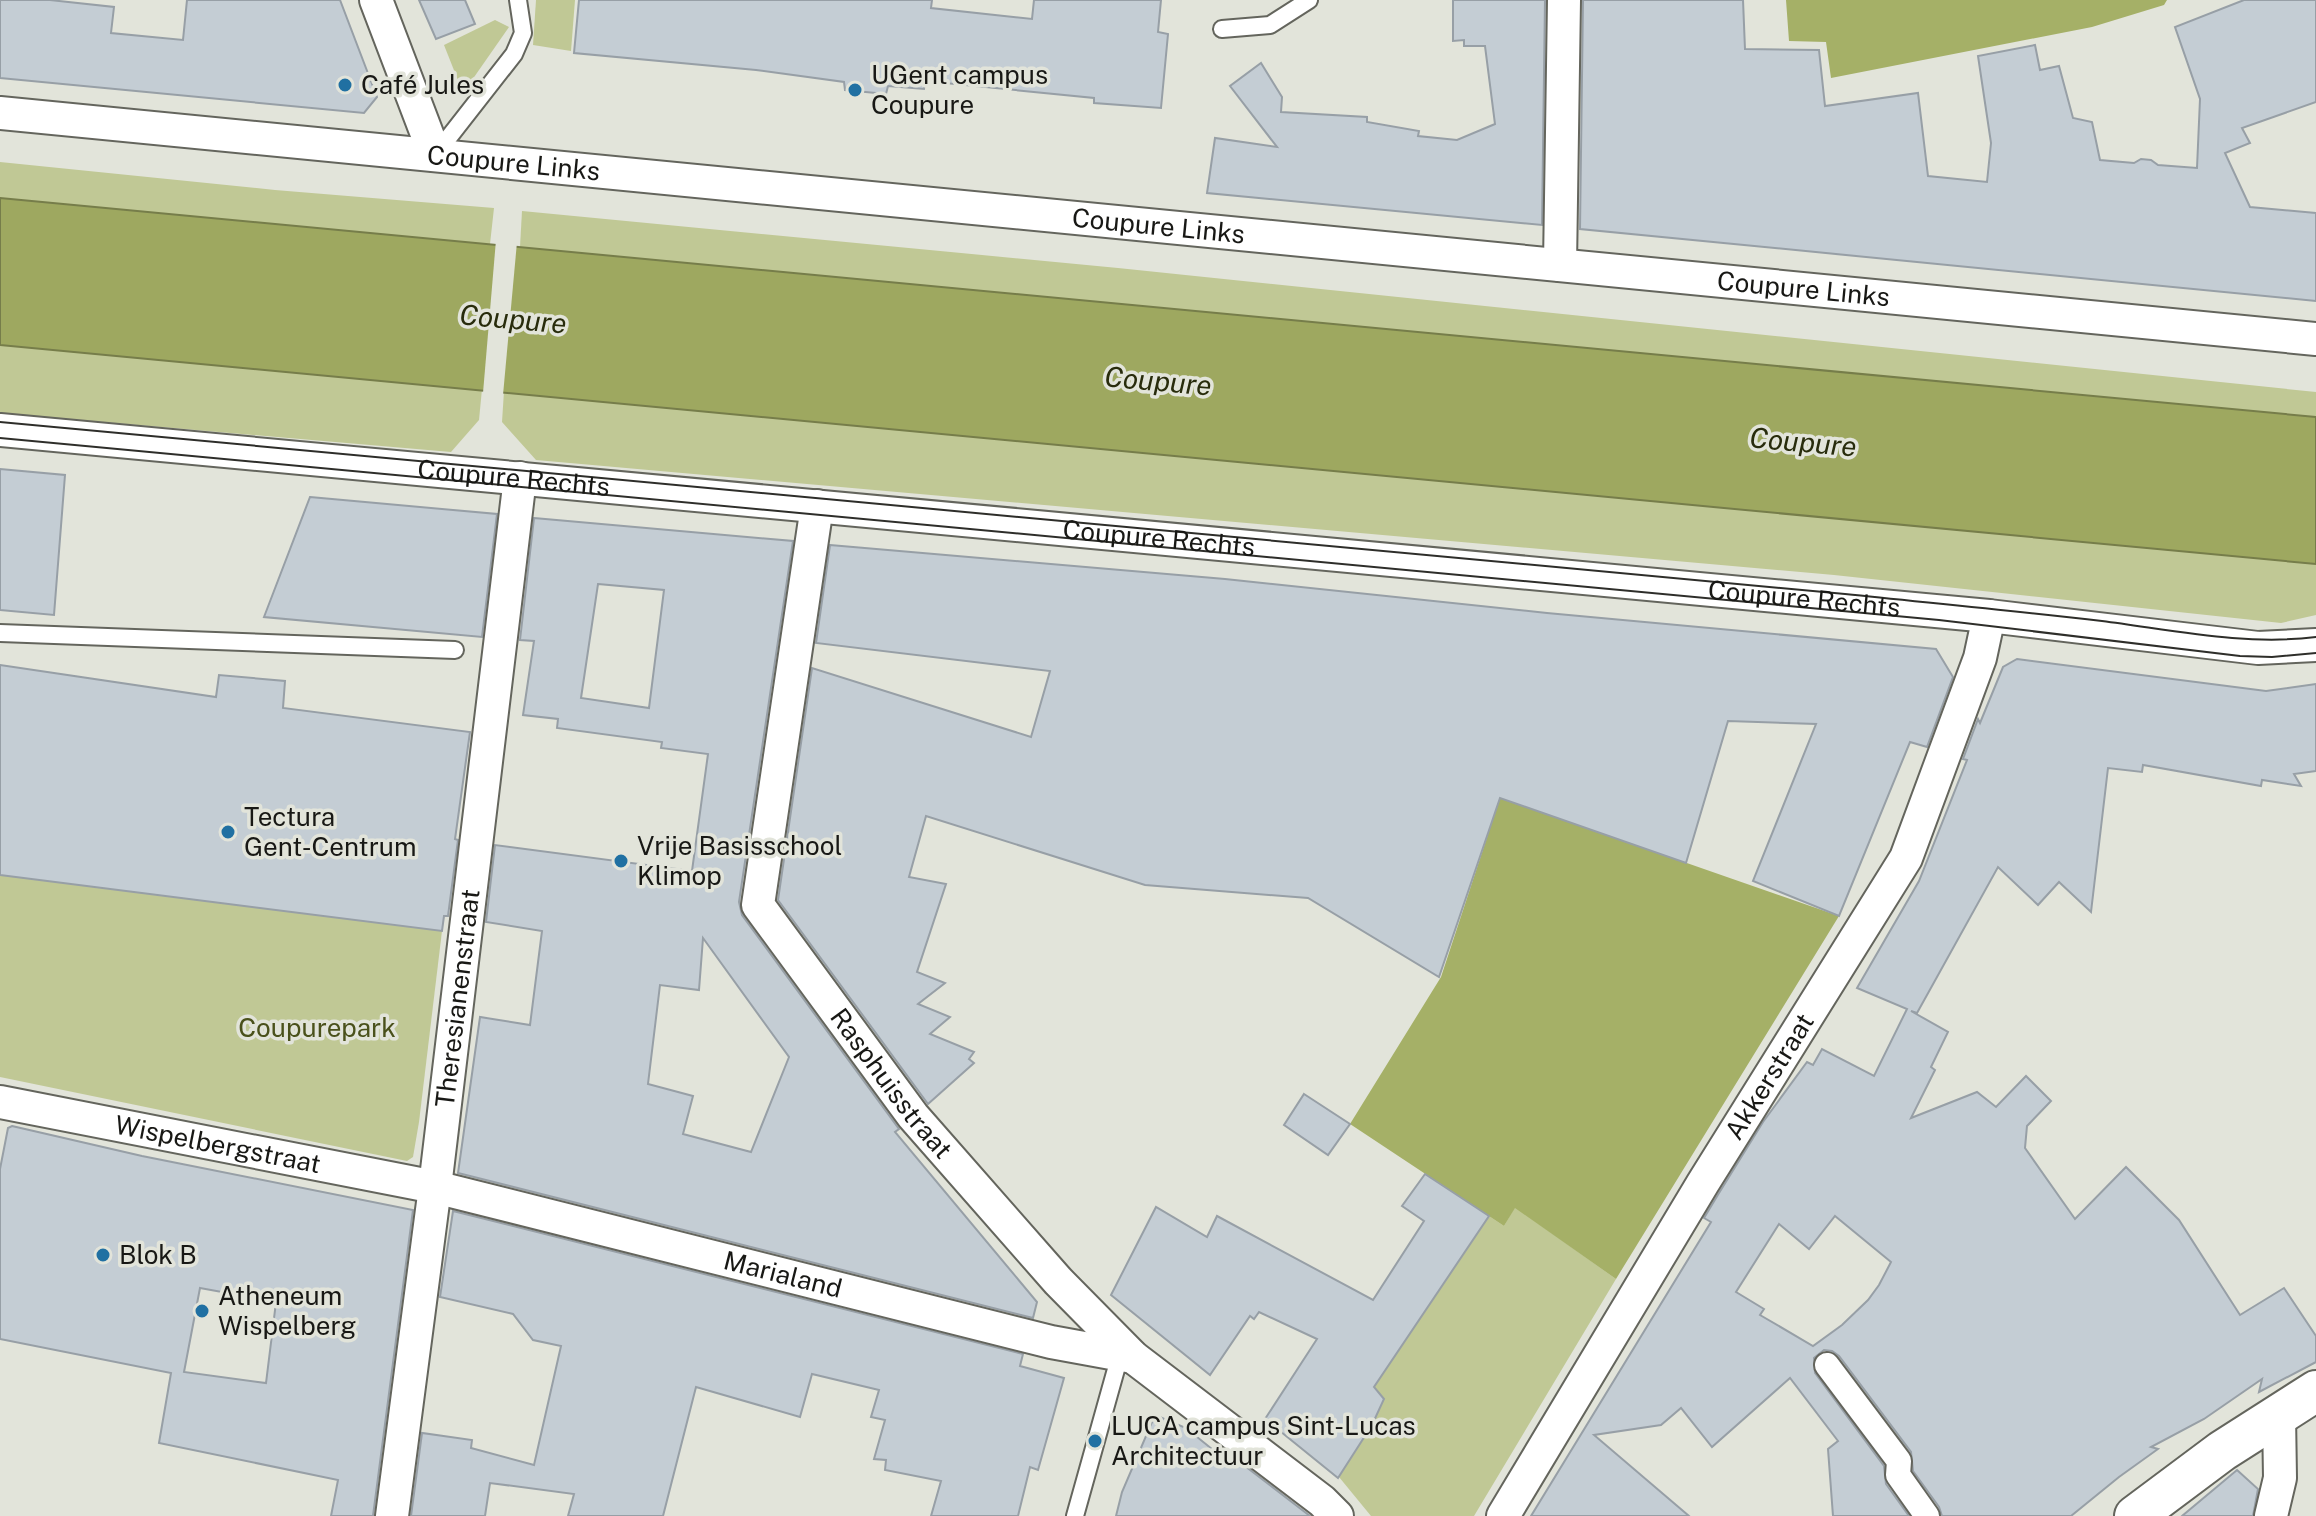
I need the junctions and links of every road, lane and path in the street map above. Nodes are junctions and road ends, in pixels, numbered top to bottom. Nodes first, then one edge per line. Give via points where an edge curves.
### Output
1 (376, 0) edge
2 (518, 0) edge
3 (1309, 0) edge
4 (1564, 0) edge
5 (1291, 6) edge
6 (1222, 29) dead end
7 (0, 113) edge
8 (435, 155) junction
9 (1560, 265) junction
10 (2316, 339) edge
11 (0, 430) edge
12 (520, 478) junction
13 (817, 506) junction
14 (1989, 616) junction
15 (0, 633) edge
16 (2316, 645) edge
17 (455, 650) dead end
18 (0, 1102) edge
19 (435, 1187) junction
20 (1126, 1356) junction
21 (1827, 1365) dead end
22 (2316, 1391) edge
23 (2279, 1415) junction
24 (392, 1516) edge
25 (1075, 1516) edge
26 (1337, 1516) edge
27 (1503, 1516) edge
28 (1927, 1516) edge
29 (2135, 1516) edge
30 (2271, 1516) edge

1 - 8 street
2 - 8 lane via 523,33 514,54
3 - 5 lane
4 - 9 street
5 - 6 lane via 1270,25
7 - 8 street, Coupure Links
8 - 9 street, Coupure Links
9 - 10 street, Coupure Links
11 - 12 street, Coupure Rechts
12 - 13 street, Coupure Rechts
12 - 19 street, Theresianenstraat
13 - 14 street, Coupure Rechts
13 - 20 street, Rasphuisstraat via 758,905 913,1116
14 - 16 street, Coupure Rechts via 2258,648
14 - 27 street, Akkerstraat via 1980,658 1906,858
15 - 17 lane
18 - 19 street, Wispelbergstraat
19 - 20 street, Marialand via 1051,1342
19 - 24 street, Theresianenstraat
20 - 25 lane
20 - 26 street, Rasphuisstraat
21 - 28 street via 1899,1461 1898,1475
22 - 23 street
23 - 29 street
23 - 30 street via 2280,1478

